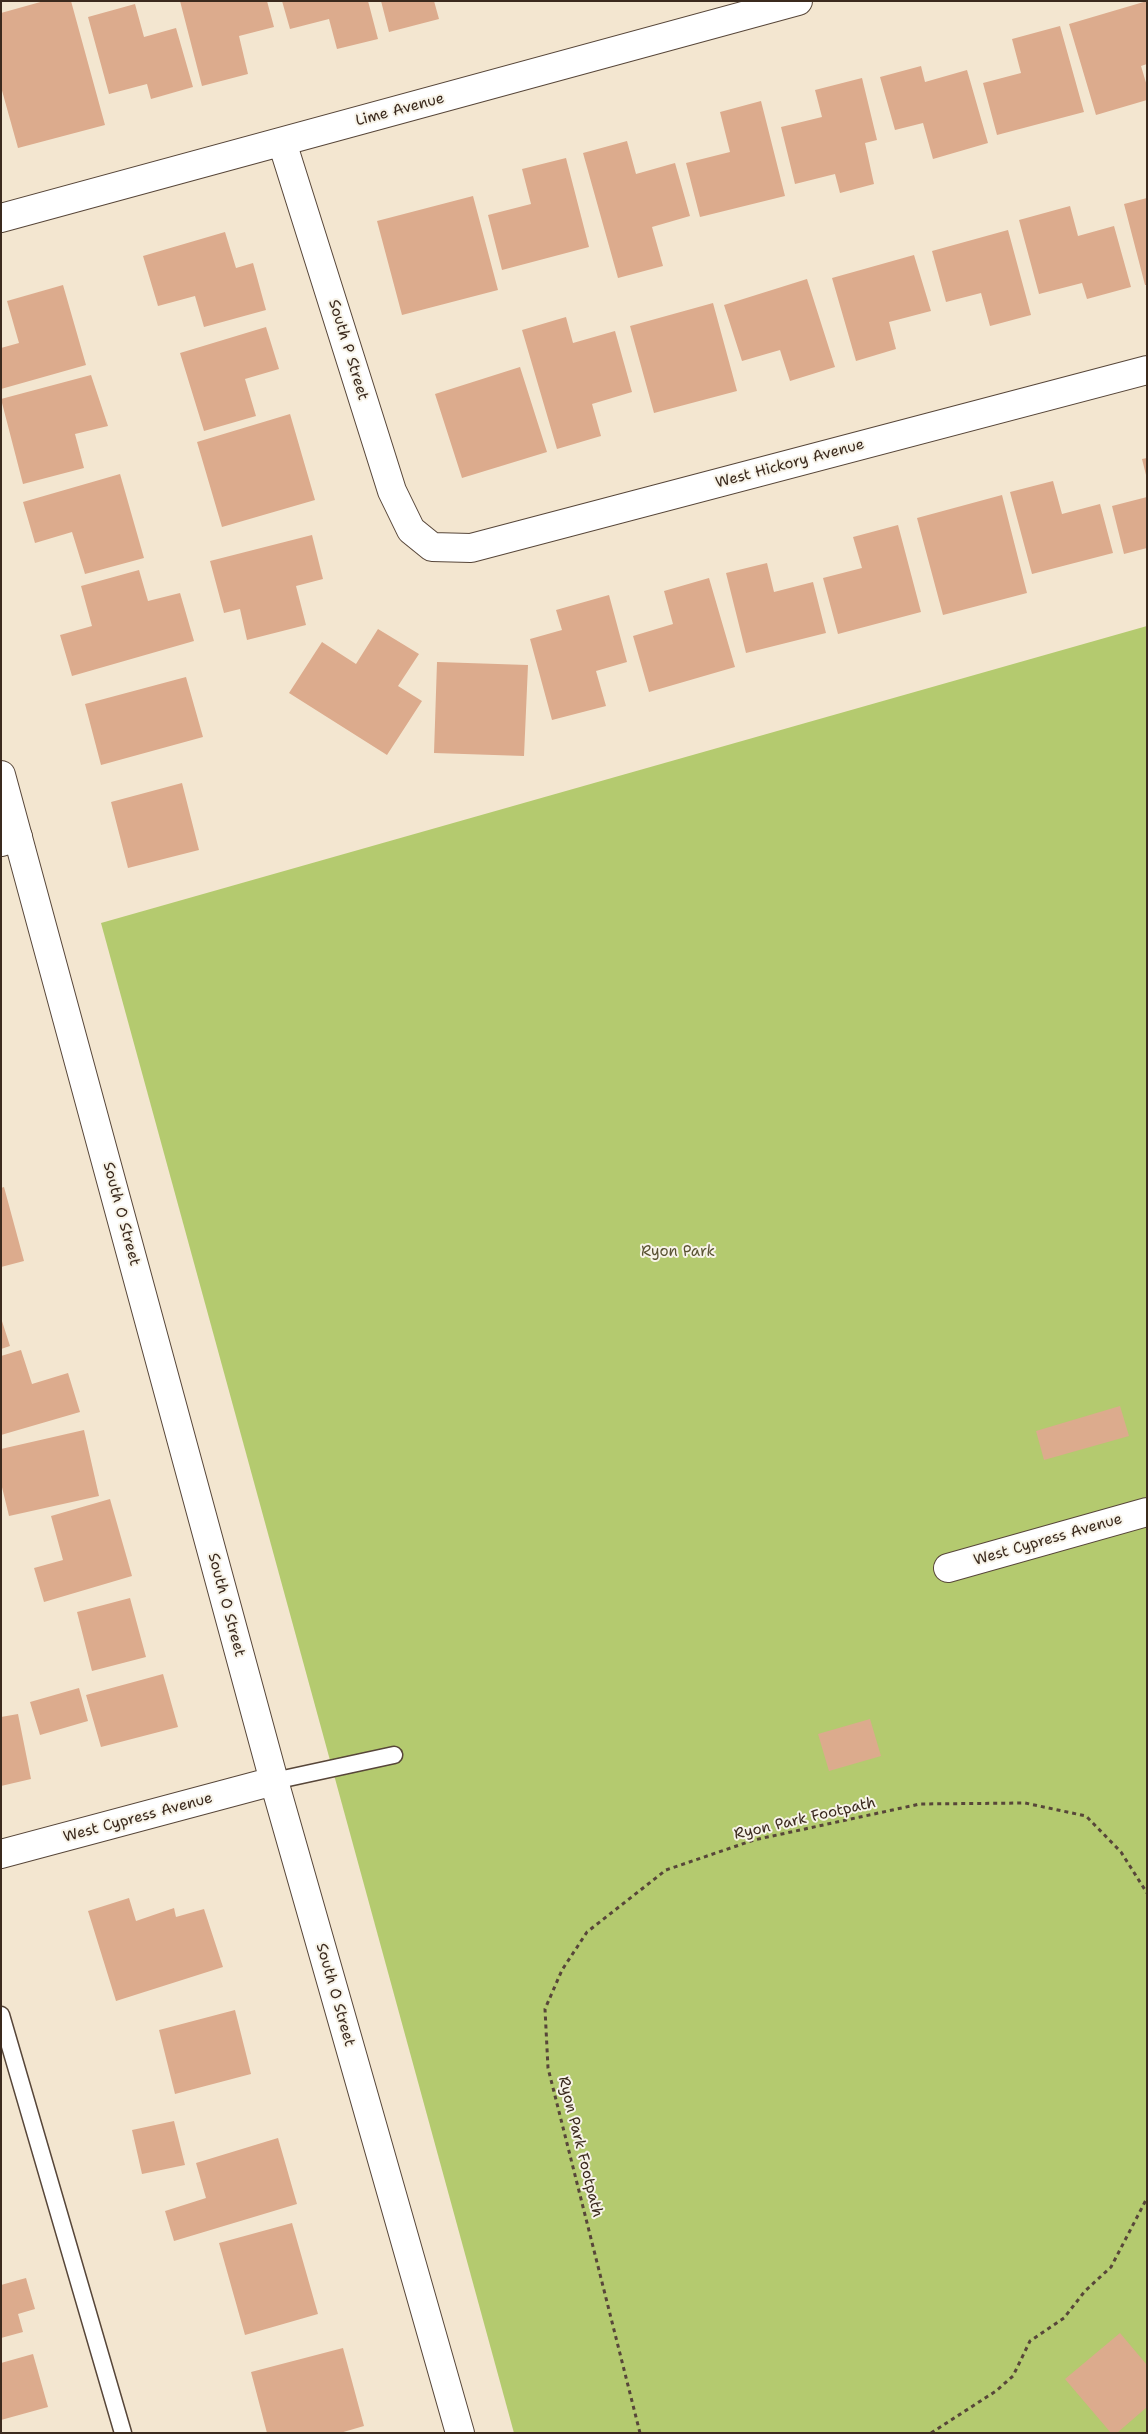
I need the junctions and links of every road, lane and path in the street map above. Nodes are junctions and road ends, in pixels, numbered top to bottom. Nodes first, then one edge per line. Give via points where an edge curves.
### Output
1 (798, 1) edge
2 (282, 142) junction
3 (1, 218) edge
4 (1147, 370) edge
5 (432, 547) joint
6 (1, 775) edge
7 (10, 839) edge
8 (1147, 1512) edge
9 (948, 1568) dead end
10 (394, 1755) dead end
11 (274, 1782) junction
12 (1, 1854) edge
13 (1147, 1893) edge
14 (1, 2015) edge
15 (1147, 2198) edge
16 (123, 2433) edge
17 (460, 2433) edge
18 (640, 2433) edge
19 (931, 2433) edge

1 - 2 street, Lime Avenue
2 - 3 street, Lime Avenue
2 - 5 street, South P Street via 392,491 411,530
4 - 5 street, West Hickory Avenue via 472,548
6 - 7 street, South O Street
7 - 11 street, South O Street
8 - 9 street, West Cypress Avenue
10 - 11 lane
11 - 12 street, West Cypress Avenue
11 - 17 street, South O Street
13 - 18 path, Ryon Park Footpath via 1121,1852 1086,1816 1025,1803 920,1804 754,1840 666,1870 586,1932 562,1970 545,2009 548,2068
14 - 16 lane
15 - 19 path via 1111,2267 1084,2291 1064,2318 1030,2341 1013,2376 996,2391

